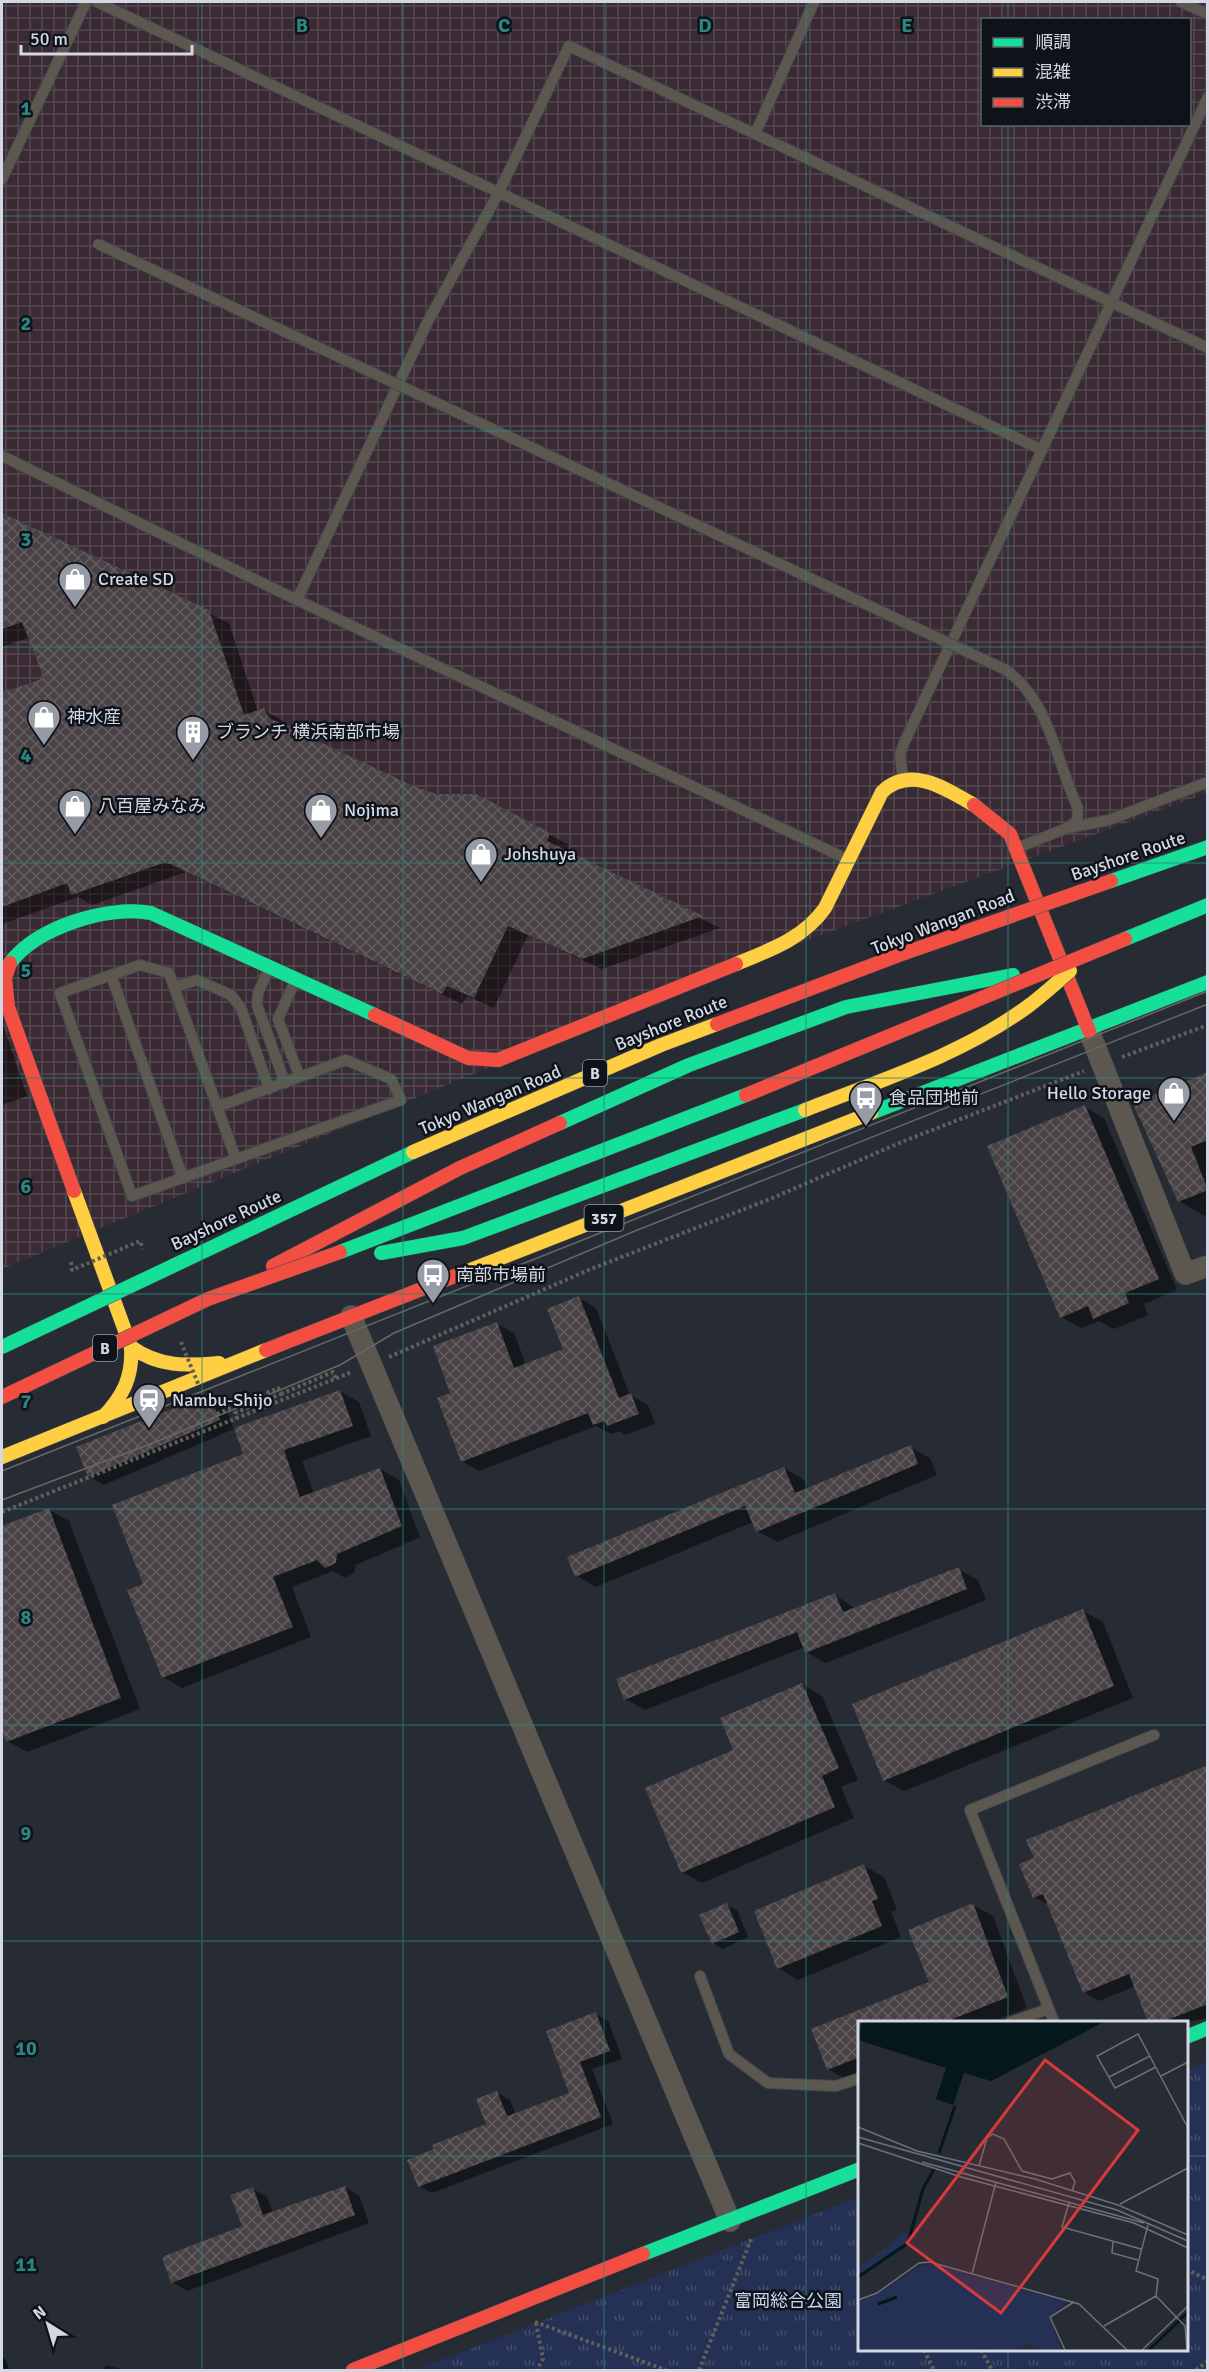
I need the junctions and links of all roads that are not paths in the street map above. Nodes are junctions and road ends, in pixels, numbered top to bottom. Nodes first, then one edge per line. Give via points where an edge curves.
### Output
1 (86, 2) edge
2 (97, 2) edge
3 (814, 2) edge
4 (1181, 2) edge
5 (1208, 14) edge
6 (1208, 97) edge
7 (755, 134) junction
8 (2, 179) edge
9 (498, 194) junction
10 (98, 244) dead end
11 (1113, 302) junction
12 (1208, 348) edge
13 (1042, 450) junction
14 (2, 456) edge
15 (297, 600) junction
16 (903, 778) junction
17 (1208, 782) edge
18 (1067, 828) junction
19 (1208, 847) edge
20 (1017, 848) junction
21 (848, 859) junction
22 (1040, 905) junction
23 (1208, 905) edge
24 (1176, 917) junction
25 (1129, 936) junction
26 (270, 966) junction
27 (1076, 966) junction
28 (111, 975) junction
29 (1013, 975) junction
30 (297, 978) junction
31 (1208, 982) edge
32 (174, 987) junction
33 (894, 998) junction
34 (1004, 1004) dead end
35 (918, 1009) dead end
36 (1089, 1031) junction
37 (762, 1053) dead end
38 (299, 1075) junction
39 (285, 1083) junction
40 (269, 1089) junction
41 (709, 1094) dead end
42 (217, 1107) junction
43 (707, 1131) dead end
44 (236, 1159) junction
45 (183, 1178) junction
46 (456, 1186) dead end
47 (508, 1206) dead end
48 (486, 1211) dead end
49 (398, 1231) junction
50 (380, 1238) junction
51 (274, 1266) junction
52 (1208, 1266) edge
53 (295, 1269) junction
54 (111, 1290) junction
55 (208, 1299) junction
56 (351, 1316) junction
57 (2, 1341) edge
58 (2, 1347) edge
59 (131, 1347) junction
60 (243, 1361) junction
61 (2, 1397) edge
62 (104, 1417) junction
63 (2, 1457) edge
64 (1154, 1735) dead end
65 (700, 1976) dead end
66 (1048, 2009) junction
67 (1014, 2021) edge
68 (1053, 2021) edge
69 (1208, 2028) edge
70 (1188, 2036) edge
71 (858, 2079) edge
72 (858, 2170) edge
73 (730, 2221) junction
74 (353, 2370) edge

1 - 8 lane
2 - 9 lane
3 - 7 lane
4 - 5 lane
6 - 11 lane
7 - 9 lane via 569,46
7 - 11 lane
9 - 13 lane
9 - 15 lane via 428,321
10 - 18 lane, bridge via 1006,670 1035,699 1069,786 1079,815
11 - 12 lane
11 - 13 lane
13 - 16 lane via 904,743 900,754
14 - 15 lane
15 - 21 lane
16 - 20 main road via 926,782 993,816 1003,824
16 - 21 main road via 882,792
17 - 18 lane via 1109,820
18 - 20 lane
19 - 22 main road, Tokyo Wangan Road
19 - 58 main road, Bayshore Route / B, bridge via 899,955 661,1045 395,1160
20 - 22 main road
21 - 30 main road via 813,925 781,946 498,1060 468,1058
22 - 36 main road
22 - 54 main road, Tokyo Wangan Road via 659,1048 324,1191
23 - 24 main road, B, bridge
24 - 25 main road, B, bridge
24 - 29 main road, bridge
25 - 27 main road, bridge
25 - 49 main road, B, bridge via 709,1110
26 - 30 main road
26 - 39 lane via 256,1001
26 - 54 main road via 166,917 134,910 100,915 30,942 10,961 5,974 8,1007
27 - 34 main road, bridge
27 - 53 main road, bridge via 1027,1006 935,1059 723,1142 463,1239
28 - 32 lane via 145,965 166,971
28 - 45 lane
28 - 45 lane via 60,993 132,1196
29 - 33 main road
29 - 35 main road
30 - 38 lane via 278,1019
31 - 36 main road, 357
32 - 40 lane via 197,980 235,999
32 - 42 lane
33 - 37 main road
33 - 51 main road via 846,1007 689,1065 460,1168
36 - 52 street via 1185,1274
36 - 56 main road, 357
38 - 39 lane
38 - 44 lane via 351,1060 391,1079 401,1100
39 - 40 lane
40 - 42 lane
41 - 50 main road, bridge via 475,1188
42 - 44 lane
43 - 47 main road via 530,1201
44 - 45 lane
46 - 51 main road
48 - 49 main road, bridge
49 - 50 main road, B, bridge
50 - 53 main road, B, bridge
51 - 55 main road, bridge
53 - 55 main road, B, bridge
54 - 57 main road, Tokyo Wangan Road
54 - 59 main road
55 - 61 main road, B, bridge
56 - 60 main road, 357
56 - 73 street
59 - 60 main road via 153,1362 176,1367
59 - 62 main road via 129,1385
60 - 62 main road, 357
62 - 63 main road, 357
64 - 66 lane via 970,1810
65 - 71 lane via 729,2054 768,2083 836,2086
66 - 67 lane
66 - 68 lane
69 - 70 main road
72 - 73 main road
73 - 74 main road

